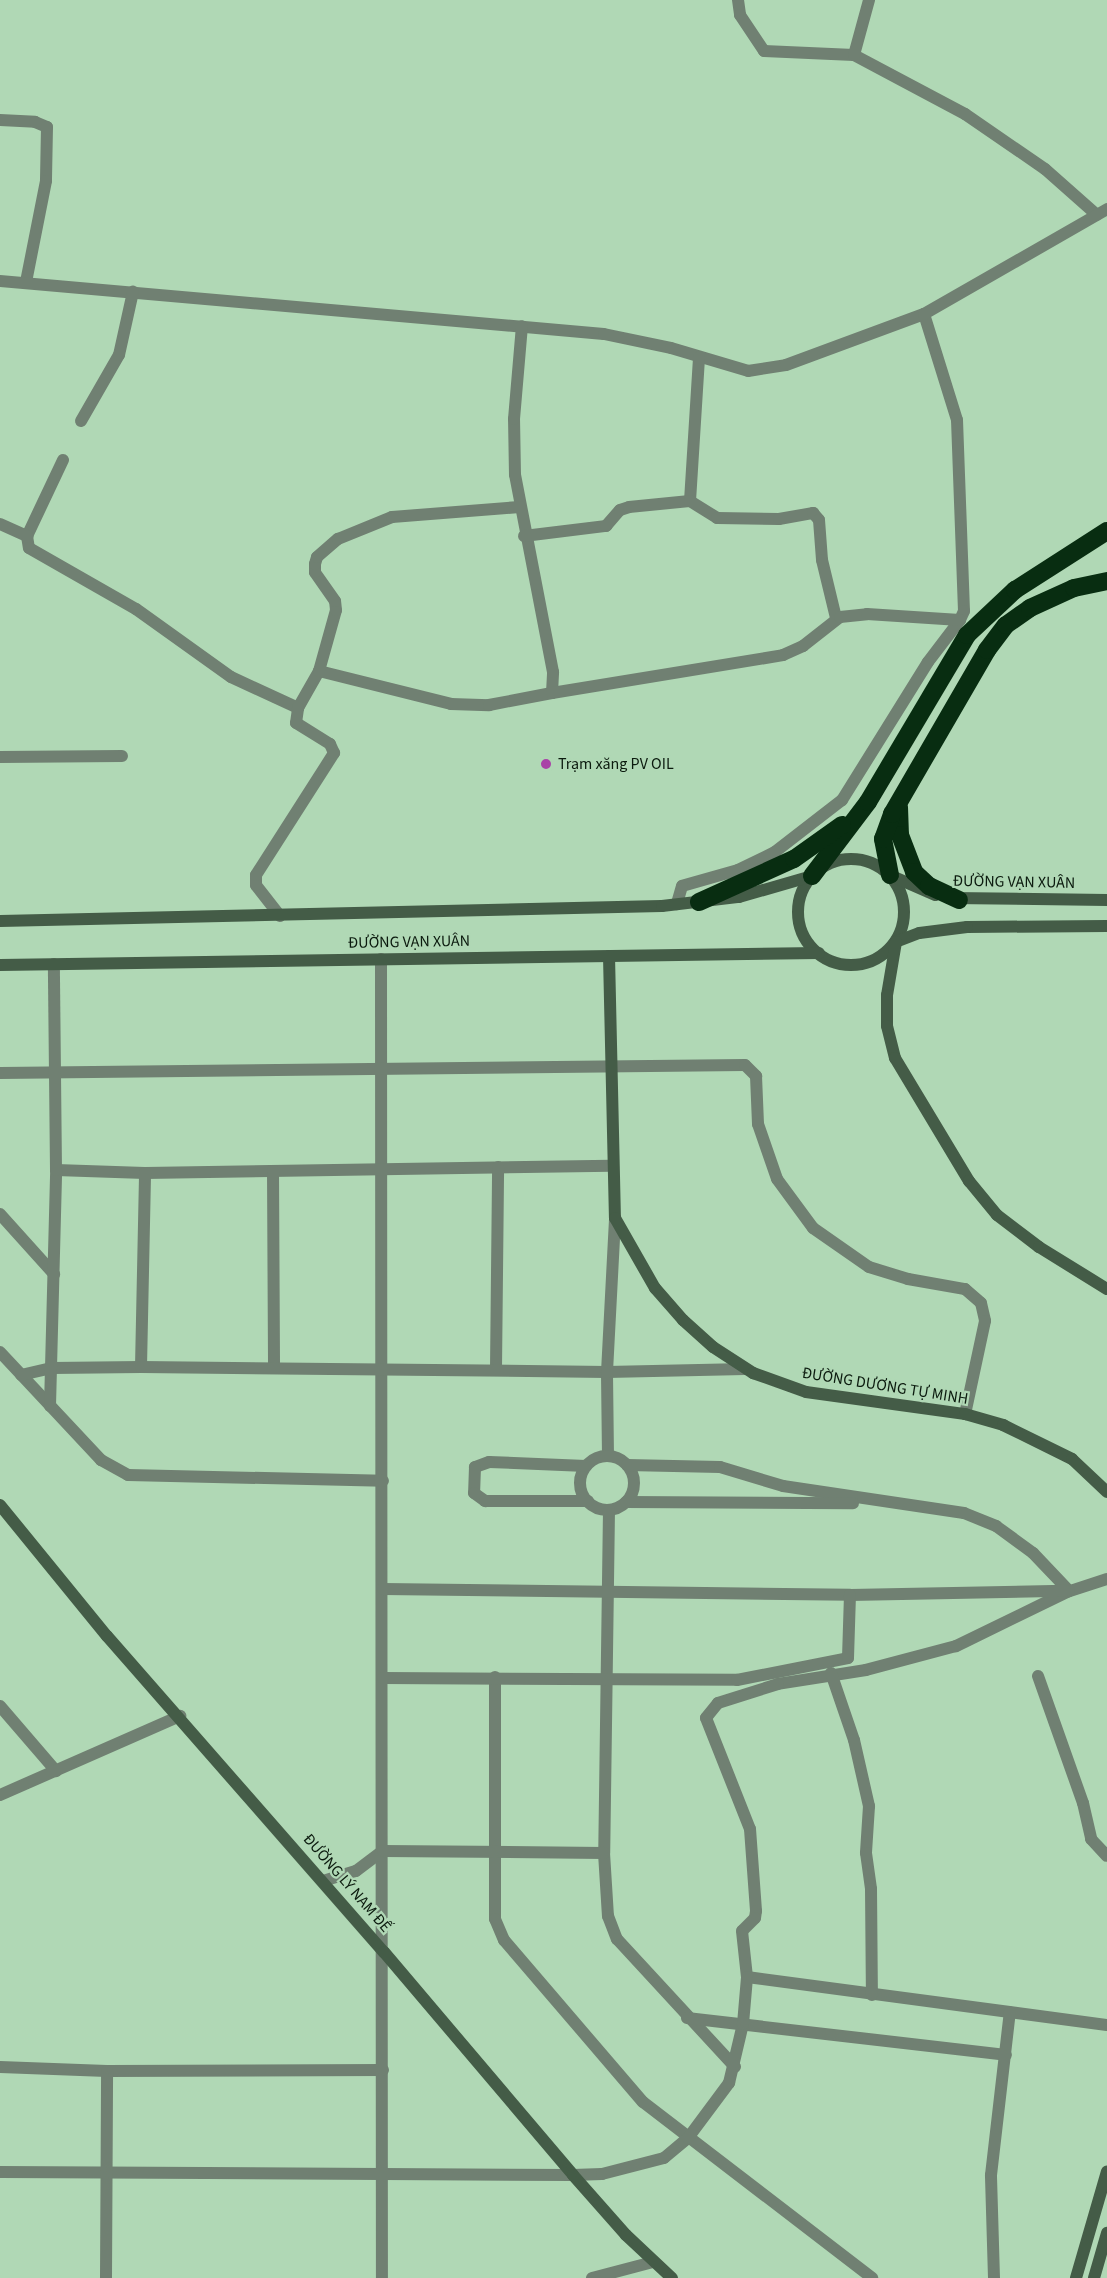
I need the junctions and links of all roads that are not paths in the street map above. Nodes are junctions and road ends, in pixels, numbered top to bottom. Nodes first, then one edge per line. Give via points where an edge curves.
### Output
1 (738, 0) edge
2 (869, 0) edge
3 (854, 55) junction
4 (0, 120) edge
5 (1102, 212) edge
6 (0, 281) edge
7 (26, 282) junction
8 (133, 292) junction
9 (924, 314) junction
10 (522, 326) junction
11 (699, 357) junction
12 (81, 421) dead end
13 (63, 460) dead end
14 (690, 501) junction
15 (520, 507) junction
16 (0, 524) edge
17 (1107, 531) edge
18 (524, 536) junction
19 (27, 537) junction
20 (1107, 581) edge
21 (836, 618) junction
22 (960, 620) junction
23 (319, 671) junction
24 (552, 693) junction
25 (298, 708) junction
26 (122, 756) dead end
27 (0, 757) edge
28 (868, 802) junction
29 (899, 802) junction
30 (890, 875) junction
31 (812, 876) junction
32 (959, 900) junction
33 (1107, 900) edge
34 (699, 902) junction
35 (677, 904) junction
36 (280, 916) junction
37 (0, 921) edge
38 (1107, 926) edge
39 (896, 942) junction
40 (819, 953) junction
41 (609, 956) junction
42 (381, 959) junction
43 (54, 964) junction
44 (0, 965) edge
45 (609, 1065) junction
46 (382, 1067) junction
47 (0, 1072) edge
48 (57, 1072) junction
49 (611, 1166) junction
50 (498, 1167) junction
51 (382, 1168) junction
52 (56, 1170) junction
53 (273, 1171) junction
54 (145, 1173) junction
55 (0, 1214) edge
56 (615, 1218) junction
57 (54, 1274) junction
58 (1107, 1289) edge
59 (1, 1356) edge
60 (141, 1367) junction
61 (52, 1368) junction
62 (274, 1368) junction
63 (745, 1369) junction
64 (496, 1370) junction
65 (383, 1371) junction
66 (607, 1372) junction
67 (21, 1375) junction
68 (50, 1406) junction
69 (965, 1414) junction
70 (608, 1456) junction
71 (627, 1465) junction
72 (586, 1466) junction
73 (383, 1481) junction
74 (1107, 1492) edge
75 (588, 1501) junction
76 (626, 1502) junction
77 (891, 1503) junction
78 (0, 1506) edge
79 (609, 1510) junction
80 (1107, 1579) edge
81 (383, 1589) junction
82 (607, 1591) junction
83 (1069, 1591) junction
84 (850, 1595) junction
85 (848, 1658) junction
86 (848, 1671) junction
87 (831, 1673) junction
88 (1038, 1676) dead end
89 (495, 1677) junction
90 (608, 1677) junction
91 (383, 1678) junction
92 (0, 1706) edge
93 (180, 1716) junction
94 (56, 1771) junction
95 (0, 1795) edge
96 (383, 1851) junction
97 (604, 1852) junction
98 (496, 1853) junction
99 (1107, 1856) edge
100 (323, 1881) junction
101 (384, 1952) junction
102 (747, 1977) junction
103 (872, 1995) junction
104 (1010, 2012) junction
105 (687, 2018) junction
106 (743, 2024) junction
107 (1105, 2024) edge
108 (1006, 2055) junction
109 (0, 2067) edge
110 (735, 2067) junction
111 (383, 2070) junction
112 (107, 2071) junction
113 (688, 2138) junction
114 (1107, 2171) edge
115 (0, 2172) edge
116 (106, 2175) junction
117 (382, 2175) junction
118 (573, 2175) junction
119 (1107, 2233) edge
120 (653, 2262) junction
121 (106, 2278) edge
122 (382, 2278) edge
123 (592, 2278) edge
124 (672, 2278) edge
125 (872, 2278) edge
126 (994, 2278) edge
127 (1076, 2278) edge
128 (1094, 2278) edge

1 - 3 street via 740,15 764,51
2 - 3 street
3 - 5 street via 964,114
4 - 7 street via 35,122 47,127 46,181
5 - 9 street
6 - 7 street
7 - 8 street
8 - 10 street
8 - 12 street via 119,355
9 - 11 street via 760,371
9 - 22 street via 956,408 964,611
10 - 11 street via 604,334
10 - 15 street via 514,418
11 - 14 street
13 - 19 street
14 - 18 street via 629,507 620,510 606,526
14 - 21 street via 717,518 779,519 805,513 818,516 830,608
15 - 18 street
15 - 23 street via 392,517 338,539 317,557 315,564 315,572 335,601 336,610
16 - 19 street
17 - 28 highway via 1015,590 966,635
18 - 24 street via 553,672
19 - 25 street via 34,552 136,609 231,676
20 - 29 highway via 1053,595 1006,625 987,650
21 - 22 street via 867,614
21 - 24 street via 803,646 783,655
22 - 35 street via 928,662 842,800 775,852 738,870 682,886
23 - 24 street via 451,704 489,705
23 - 25 street
25 - 36 street via 296,723 330,744 334,753 256,875 256,885
26 - 27 street
28 - 31 highway
28 - 34 highway via 830,836 794,859
29 - 30 highway via 884,839
29 - 32 highway via 900,835 914,872 929,886
30 - 31 street via 859,859 825,866
30 - 32 street, ĐƯỜNG VẠN XUÂN via 920,891
30 - 39 street via 905,907
31 - 34 street, ĐƯỜNG VẠN XUÂN via 739,897
31 - 40 street via 802,890 799,924 806,940
32 - 33 street, ĐƯỜNG VẠN XUÂN
34 - 35 street, ĐƯỜNG VẠN XUÂN
35 - 36 street, ĐƯỜNG VẠN XUÂN
36 - 37 street, ĐƯỜNG VẠN XUÂN
38 - 39 street via 967,927 919,933
39 - 40 street via 884,955 850,966 832,962
39 - 58 street via 887,995 887,1026 895,1058 969,1181 997,1215 1039,1247
40 - 41 street, ĐƯỜNG VẠN XUÂN
41 - 42 street, ĐƯỜNG VẠN XUÂN
41 - 45 street, ĐƯỜNG DƯƠNG TỰ MINH
42 - 43 street, ĐƯỜNG VẠN XUÂN
42 - 46 street
43 - 44 street, ĐƯỜNG VẠN XUÂN
43 - 48 street
45 - 46 street
45 - 49 street, ĐƯỜNG DƯƠNG TỰ MINH
45 - 69 street via 745,1065 753,1069 758,1124 777,1179 813,1228 868,1267 965,1289 981,1303 985,1321
46 - 48 street
46 - 51 street
47 - 48 street
48 - 52 street
49 - 50 street
49 - 56 street, ĐƯỜNG DƯƠNG TỰ MINH
50 - 51 street
50 - 64 street
51 - 53 street
51 - 65 street
52 - 54 street
52 - 57 street
53 - 54 street
53 - 62 street
54 - 60 street
55 - 57 street
56 - 63 street, ĐƯỜNG DƯƠNG TỰ MINH via 655,1288 705,1340
56 - 66 street
57 - 61 street
59 - 67 street
60 - 61 street
60 - 62 street
61 - 67 street
61 - 68 street
62 - 65 street
63 - 66 street
63 - 69 street, ĐƯỜNG DƯƠNG TỰ MINH via 806,1392
64 - 65 street
64 - 66 street
65 - 73 street
66 - 70 street
67 - 68 street
68 - 73 street via 100,1460 128,1475
69 - 74 street, ĐƯỜNG DƯƠNG TỰ MINH via 1042,1441 1072,1458
70 - 71 street
70 - 72 street
71 - 76 street via 634,1488
71 - 77 street via 720,1467 783,1486
72 - 75 street via 581,1488
72 - 75 street via 489,1462 475,1467 474,1493 485,1501
73 - 81 street
75 - 79 street
76 - 77 street
76 - 79 street
77 - 83 street via 964,1513 996,1526 1033,1552
78 - 93 street, ĐƯỜNG LÝ NAM ĐẾ via 107,1636
79 - 82 street
80 - 83 street
81 - 82 street
81 - 91 street
82 - 84 street
82 - 90 street
83 - 84 street
83 - 86 street via 956,1646 866,1670
84 - 85 street
85 - 86 street
85 - 90 street via 737,1680
86 - 87 street
87 - 102 street via 778,1683 718,1703 706,1718 750,1828 756,1911 755,1918 742,1932
87 - 103 street via 854,1740 869,1806 866,1853 872,1889
88 - 99 street via 1083,1803 1091,1839
89 - 90 street
89 - 91 street
89 - 98 street
90 - 97 street
91 - 96 street
92 - 94 street
93 - 94 street
93 - 100 street, ĐƯỜNG LÝ NAM ĐẾ
94 - 95 street
96 - 98 street
96 - 100 street via 356,1871
96 - 101 street
97 - 98 street
97 - 105 street via 608,1916 617,1939
98 - 113 street via 495,1918 504,1940 643,2102
100 - 101 street, ĐƯỜNG LÝ NAM ĐẾ
101 - 111 street
101 - 118 street, ĐƯỜNG LÝ NAM ĐẾ
102 - 103 street
102 - 106 street
103 - 104 street
104 - 107 street
104 - 108 street
105 - 106 street
105 - 110 street
106 - 108 street
106 - 110 street
108 - 126 street via 991,2175
109 - 112 street
110 - 113 street via 729,2083
111 - 112 street
111 - 117 street
112 - 116 street
113 - 118 street via 664,2158 602,2174
113 - 125 street
114 - 127 street
115 - 116 street
116 - 117 street
116 - 121 street
117 - 118 street
117 - 122 street
118 - 120 street, ĐƯỜNG LÝ NAM ĐẾ
119 - 128 street
120 - 123 street
120 - 124 street, ĐƯỜNG LÝ NAM ĐẾ

